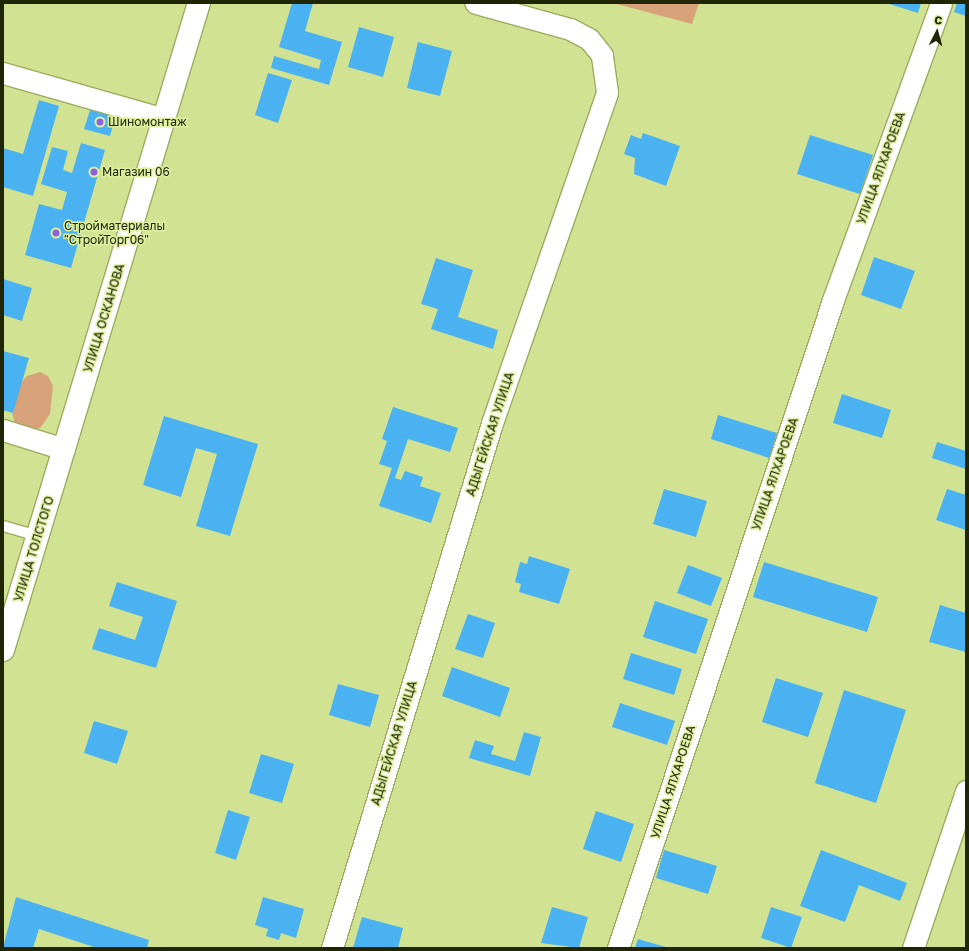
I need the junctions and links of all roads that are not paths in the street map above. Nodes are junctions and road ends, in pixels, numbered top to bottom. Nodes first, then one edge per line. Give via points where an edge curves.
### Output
1 (198, 3) edge
2 (476, 3) edge
3 (941, 3) edge
4 (3, 73) edge
5 (164, 119) junction
6 (3, 430) edge
7 (64, 449) junction
8 (3, 526) edge
9 (38, 536) junction
10 (3, 650) edge
11 (966, 791) edge
12 (332, 948) edge
13 (618, 948) edge
14 (913, 948) edge

1 - 5 street, УЛИЦА ОСКАНОВА
2 - 12 street, АДЫГЕЙСКАЯ УЛИЦА via 570,29 589,39 602,55 607,92 492,423
3 - 13 street, УЛИЦА ЯЛХАРОЕВА via 833,300
4 - 5 street
5 - 7 street, УЛИЦА ОСКАНОВА
6 - 7 street
7 - 9 street, УЛИЦА ТОЛСТОГО
8 - 9 lane
9 - 10 street, УЛИЦА ТОЛСТОГО
11 - 14 street

